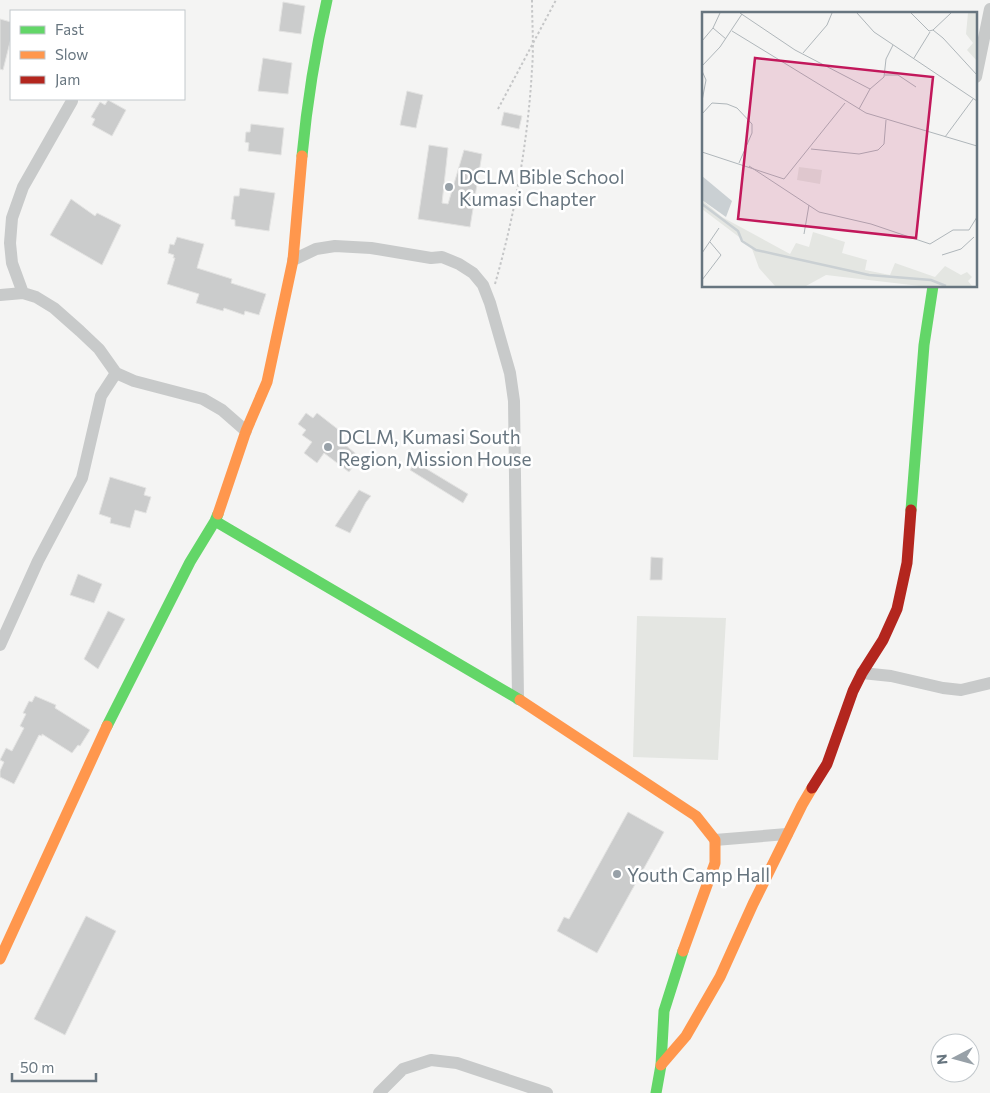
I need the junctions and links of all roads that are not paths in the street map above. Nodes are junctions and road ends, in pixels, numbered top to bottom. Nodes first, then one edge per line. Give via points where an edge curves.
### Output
1 (327, 0) edge
2 (990, 9) edge
3 (978, 67) edge
4 (72, 101) dead end
5 (294, 260) junction
6 (933, 288) edge
7 (23, 293) junction
8 (0, 295) edge
9 (116, 374) junction
10 (246, 431) junction
11 (215, 521) junction
12 (0, 645) edge
13 (862, 673) junction
14 (990, 683) edge
15 (518, 699) junction
16 (787, 834) junction
17 (715, 840) junction
18 (0, 959) edge
19 (661, 1065) junction
20 (379, 1093) edge
21 (547, 1093) edge
22 (656, 1093) edge

1 - 5 street via 307,106
2 - 3 street
4 - 7 street via 23,187 12,218 12,263
5 - 10 street via 266,382
5 - 15 street via 316,249 336,246 442,257 473,273 483,285 510,373 514,401
6 - 13 street via 924,345 908,562 896,609 883,640
7 - 8 street
7 - 9 street via 54,308 99,349
9 - 10 street via 203,399 222,410
9 - 12 street via 102,396 82,478 38,561
10 - 11 street
11 - 15 street
11 - 18 street via 190,562 115,708
13 - 14 street via 961,690
13 - 16 street via 827,764
15 - 17 street via 696,816
16 - 17 street
16 - 19 street via 720,977 686,1036
17 - 19 street via 715,863 664,1011
19 - 22 street
20 - 21 street via 402,1068 431,1060 457,1063

